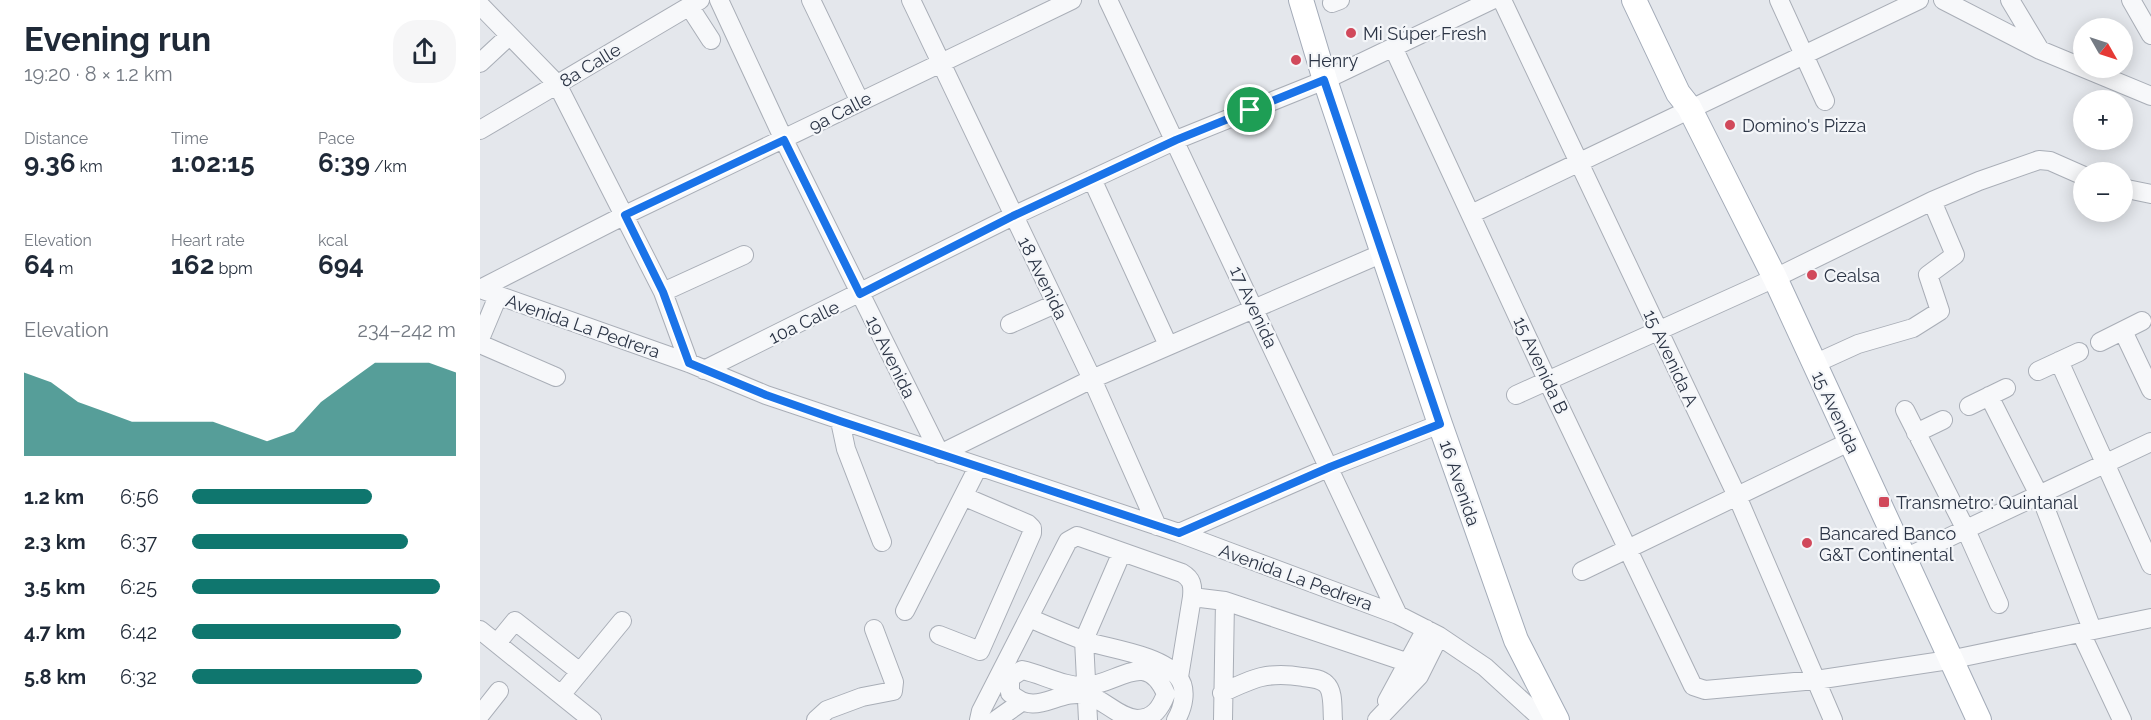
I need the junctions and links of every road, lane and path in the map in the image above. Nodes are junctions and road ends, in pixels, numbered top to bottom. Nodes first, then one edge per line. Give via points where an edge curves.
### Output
1 (719, 0) edge
2 (811, 0) edge
3 (911, 0) edge
4 (1072, 0) edge
5 (1108, 0) edge
6 (1301, 0) edge
7 (1492, 0) edge
8 (1503, 0) edge
9 (1634, 0) edge
10 (1643, 0) edge
11 (1779, 0) edge
12 (1919, 0) edge
13 (1943, 0) edge
14 (2010, 0) edge
15 (2131, 0) edge
16 (694, 3) edge
17 (480, 5) edge
18 (2151, 35) edge
19 (509, 36) junction
20 (711, 40) dead end
21 (1393, 47) junction
22 (2040, 50) junction
23 (1804, 55) junction
24 (480, 63) edge
25 (940, 63) junction
26 (1324, 80) junction
27 (557, 84) junction
28 (2151, 96) edge
29 (1825, 100) dead end
30 (860, 102) junction
31 (1690, 108) junction
32 (480, 130) edge
33 (784, 140) junction
34 (1176, 140) junction
35 (1580, 162) junction
36 (2073, 171) edge
37 (1092, 179) junction
38 (2133, 190) edge
39 (2151, 194) edge
40 (1932, 201) junction
41 (1471, 214) junction
42 (625, 215) junction
43 (1013, 216) junction
44 (1383, 253) junction
45 (744, 255) dead end
46 (1775, 278) junction
47 (485, 291) edge
48 (663, 292) junction
49 (860, 294) junction
50 (1055, 304) junction
51 (1254, 307) junction
52 (2142, 321) dead end
53 (1010, 324) dead end
54 (1658, 331) junction
55 (2123, 331) junction
56 (480, 339) edge
57 (2100, 342) dead end
58 (480, 344) edge
59 (1168, 345) junction
60 (2079, 352) dead end
61 (2059, 362) junction
62 (1814, 364) junction
63 (697, 367) junction
64 (2038, 371) dead end
65 (556, 377) dead end
66 (1092, 379) junction
67 (1548, 382) junction
68 (2006, 388) dead end
69 (2151, 390) edge
70 (1516, 395) dead end
71 (1989, 396) junction
72 (1969, 406) dead end
73 (1905, 410) dead end
74 (1942, 420) dead end
75 (840, 421) junction
76 (1440, 424) junction
77 (1916, 433) junction
78 (1849, 442) junction
79 (2151, 442) edge
80 (940, 454) junction
81 (2106, 463) junction
82 (978, 467) junction
83 (1330, 467) junction
84 (1737, 496) junction
85 (964, 497) junction
86 (2041, 500) junction
87 (1157, 526) junction
88 (1966, 530) junction
89 (1179, 533) junction
90 (882, 542) dead end
91 (1627, 550) junction
92 (1122, 552) junction
93 (1905, 558) junction
94 (2151, 565) edge
95 (1582, 571) dead end
96 (1192, 597) junction
97 (1225, 601) junction
98 (1999, 604) dead end
99 (905, 611) dead end
100 (1398, 615) junction
101 (1029, 618) junction
102 (2151, 618) edge
103 (622, 621) dead end
104 (874, 629) dead end
105 (480, 630) edge
106 (2086, 631) junction
107 (1432, 632) junction
108 (939, 635) dead end
109 (1084, 640) junction
110 (496, 643) junction
111 (1950, 660) junction
112 (1406, 662) junction
113 (580, 672) junction
114 (1179, 677) junction
115 (1816, 680) junction
116 (499, 691) dead end
117 (1087, 691) junction
118 (1222, 693) junction
119 (561, 695) junction
120 (1020, 703) junction
121 (1382, 714) edge
122 (480, 715) edge
123 (592, 720) edge
124 (816, 720) edge
125 (979, 720) edge
126 (996, 720) edge
127 (1088, 720) edge
128 (1176, 720) edge
129 (1223, 720) edge
130 (1333, 720) edge
131 (1543, 720) edge
132 (1557, 720) edge
133 (1833, 720) edge
134 (1979, 720) edge
135 (2122, 720) edge

1 - 33 street, 19 Avenida
2 - 30 street
3 - 25 street, 18 Avenida
4 - 25 street, 9a Calle
5 - 34 street, 17 Avenida
6 - 26 main road, 16 Avenida
7 - 21 street, 10a Calle
8 - 35 street, 15 Avenida A
9 - 31 main road, 15 Avenida via 1678,93
10 - 31 main road, 15 Avenida via 1686,89
11 - 23 street
12 - 23 street
13 - 22 street
14 - 22 street
15 - 18 street
16 - 20 street
16 - 27 street, 8a Calle
17 - 19 street
19 - 24 street
19 - 27 street
21 - 26 street, 10a Calle
21 - 41 street, 15 Avenida B
22 - 28 street
23 - 29 street
23 - 31 street
25 - 30 street, 9a Calle
25 - 43 street, 18 Avenida
26 - 34 street, 10a Calle
26 - 44 main road, 16 Avenida
27 - 32 street, 8a Calle
27 - 42 street
30 - 33 street, 9a Calle
31 - 35 street
31 - 46 main road, 15 Avenida
33 - 42 street, 9a Calle
33 - 49 street, 19 Avenida
34 - 37 street, 10a Calle
34 - 51 street, 17 Avenida
35 - 41 street
35 - 54 street, 15 Avenida A
36 - 40 street via 2039,160
37 - 43 street, 10a Calle
37 - 59 street
38 - 39 street
40 - 46 street
40 - 62 street via 1955,255 1928,275 1940,311 1913,328 1858,344
41 - 67 street, 15 Avenida B
42 - 47 street, 9a Calle
42 - 48 street
43 - 49 street, 10a Calle
43 - 50 street, 18 Avenida
44 - 51 street
44 - 76 main road, 16 Avenida
45 - 48 street
46 - 54 street
46 - 62 main road, 15 Avenida
47 - 56 street
47 - 63 street, Avenida La Pedrera
48 - 63 street
49 - 63 street, 10a Calle
49 - 80 street, 19 Avenida
50 - 53 street
50 - 66 street, 18 Avenida
51 - 59 street
51 - 83 street, 17 Avenida
52 - 55 street
54 - 67 street
54 - 84 street, 15 Avenida A
55 - 57 street
55 - 69 street
58 - 65 street
59 - 66 street
60 - 61 street
61 - 64 street
61 - 81 street
62 - 78 main road, 15 Avenida
63 - 75 street, Avenida La Pedrera
66 - 80 street
66 - 87 street, 18 Avenida
67 - 70 street
67 - 91 street, 15 Avenida B
68 - 71 street
71 - 72 street
71 - 86 street
73 - 77 street
74 - 77 street
75 - 80 street, Avenida La Pedrera
75 - 90 street via 846,449
76 - 83 street
76 - 132 main road, 16 Avenida via 1516,640
77 - 88 street
78 - 84 street
78 - 93 main road, 15 Avenida
79 - 81 street
80 - 82 street, Avenida La Pedrera
81 - 86 street
81 - 94 street
82 - 85 street
82 - 87 street, Avenida La Pedrera
83 - 89 street
83 - 100 street, 17 Avenida
84 - 91 street
84 - 115 street, 15 Avenida A
85 - 99 street
85 - 108 street via 1028,524 1032,533 980,651
86 - 88 street
86 - 106 street
87 - 89 street, Avenida La Pedrera
88 - 93 street
88 - 98 street
89 - 100 street, Avenida La Pedrera
91 - 95 street
91 - 115 street, 15 Avenida B via 1690,683 1706,690
92 - 96 street via 1190,578
92 - 101 street via 1077,536 1068,541
92 - 109 street
93 - 111 main road, 15 Avenida
96 - 97 street
96 - 114 street
97 - 112 street
97 - 118 street
100 - 107 street, Avenida La Pedrera
101 - 109 street
101 - 125 street
102 - 106 street
103 - 113 street
104 - 124 street via 894,682 892,691 827,710
105 - 110 street
106 - 111 street
106 - 135 street
107 - 112 street
107 - 121 street via 1419,676
107 - 131 street, Avenida La Pedrera via 1485,667
109 - 114 street via 1162,664
109 - 117 street
110 - 113 street via 515,621
110 - 119 street
111 - 115 street
111 - 134 main road, 15 Avenida
112 - 121 street
113 - 119 street
114 - 128 street via 1184,708
115 - 133 street, 15 Avenida A
116 - 122 street
117 - 120 street via 1032,705
117 - 120 street via 1022,670 1010,678 1010,693
117 - 127 street
118 - 129 street
118 - 130 street via 1264,675 1281,673 1318,679 1327,684 1331,694
119 - 123 street
120 - 126 street

